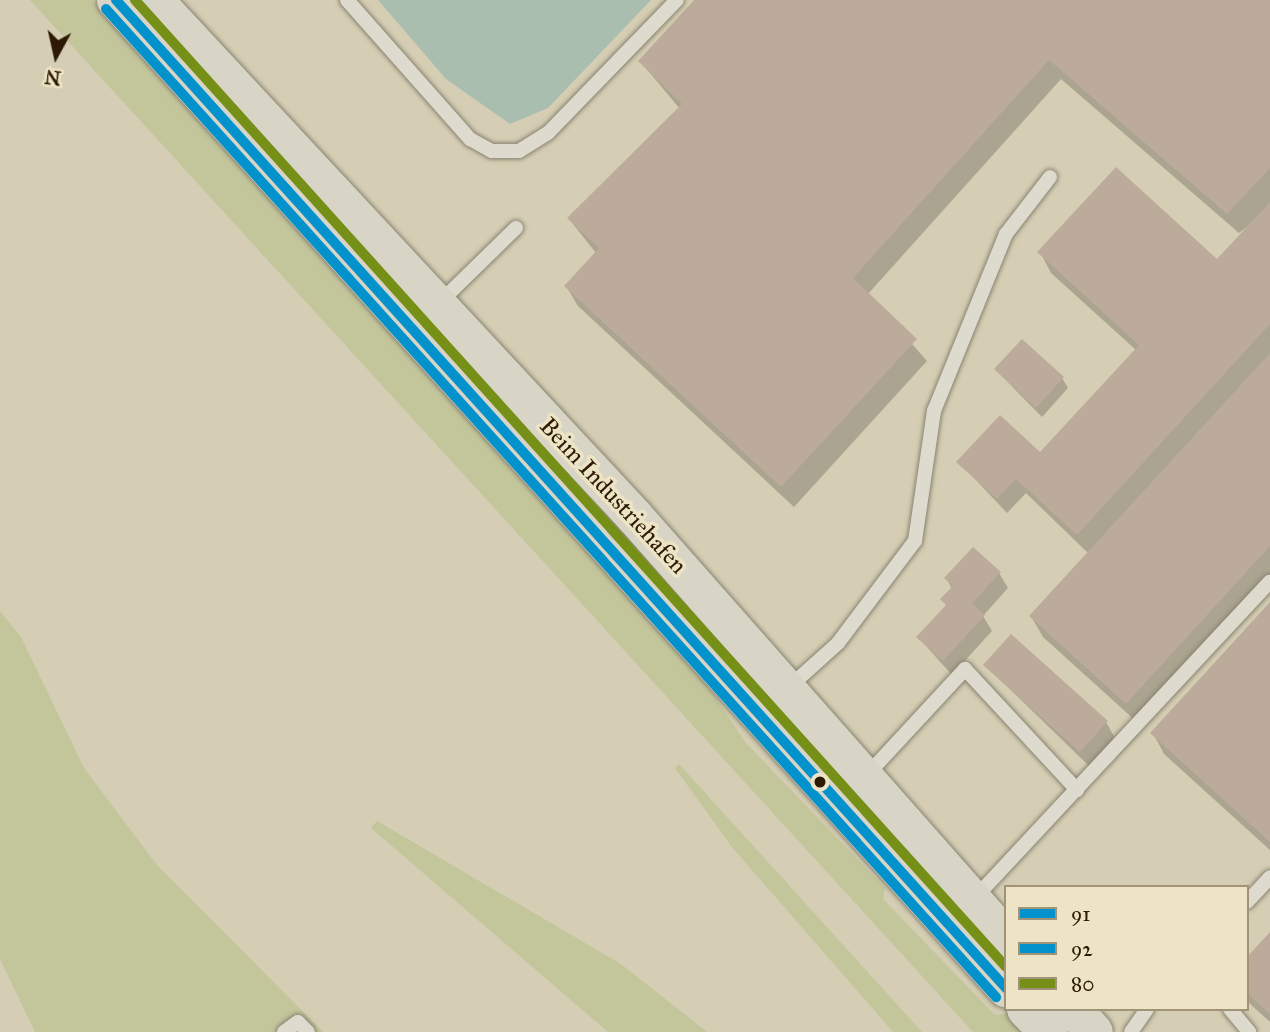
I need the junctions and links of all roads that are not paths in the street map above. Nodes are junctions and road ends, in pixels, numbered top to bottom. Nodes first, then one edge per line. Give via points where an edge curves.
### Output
1 (116, 0) edge
2 (154, 0) edge
3 (348, 0) edge
4 (677, 0) edge
5 (1051, 177) dead end
6 (516, 228) dead end
7 (435, 307) junction
8 (1270, 582) edge
9 (786, 690) junction
10 (863, 780) junction
11 (1077, 790) junction
12 (1270, 877) edge
13 (1249, 900) edge
14 (972, 901) junction
15 (1004, 936) edge
16 (1004, 986) edge
17 (1028, 1011) edge
18 (1075, 1011) edge
19 (1146, 1011) edge
20 (1232, 1011) edge
21 (285, 1032) edge
22 (308, 1032) edge
23 (1048, 1032) edge
24 (1094, 1032) edge
25 (1131, 1032) edge
26 (1249, 1032) edge

1 - 16 main road, Beim Industriehafen
2 - 7 main road, Beim Industriehafen
3 - 4 lane via 470,139 505,151 519,151 548,133
5 - 9 lane via 1006,234 934,411 915,541 838,643
6 - 7 lane
7 - 9 main road, Beim Industriehafen via 634,516
8 - 11 lane
9 - 10 main road, Beim Industriehafen
10 - 11 lane via 965,669
10 - 14 main road, Beim Industriehafen
11 - 14 lane
12 - 13 lane
14 - 15 main road, Beim Industriehafen
17 - 23 main road
18 - 24 main road
19 - 25 lane
20 - 26 lane
21 - 22 lane via 298,1022

